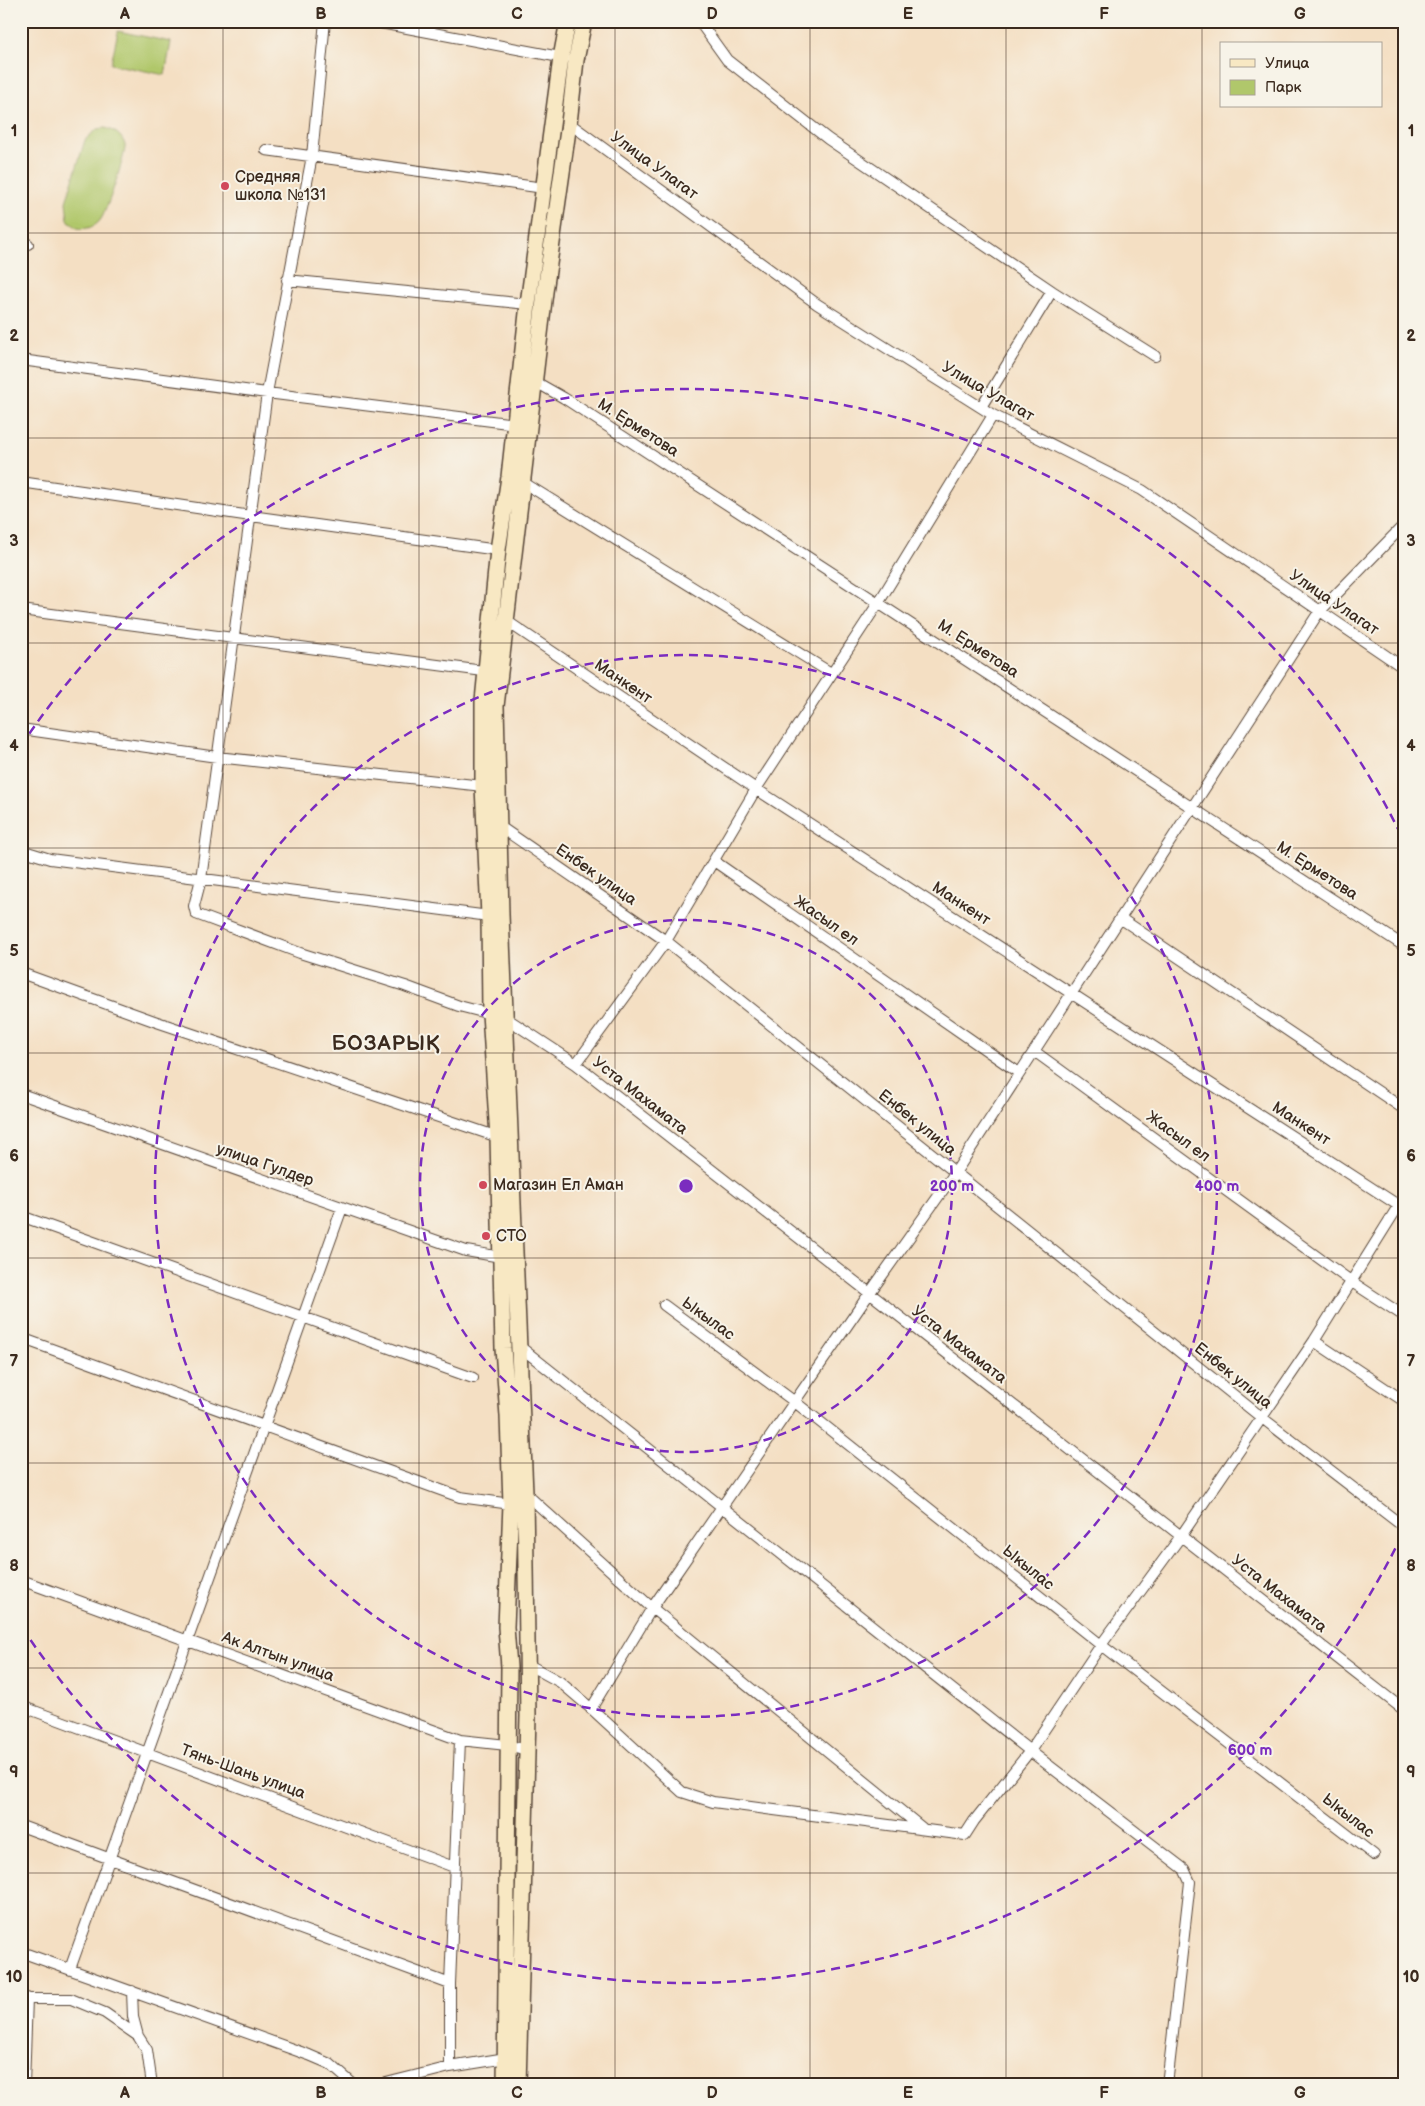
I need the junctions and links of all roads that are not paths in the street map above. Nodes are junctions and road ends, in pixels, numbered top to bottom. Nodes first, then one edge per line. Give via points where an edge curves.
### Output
1 (325, 21) edge
2 (370, 21) edge
3 (568, 21) edge
4 (584, 21) edge
5 (699, 21) edge
6 (561, 58) junction
7 (576, 60) junction
8 (569, 123) junction
9 (266, 150) dead end
10 (312, 156) junction
11 (544, 188) junction
12 (287, 280) junction
13 (1052, 291) junction
14 (528, 304) junction
15 (531, 352) junction
16 (1155, 356) dead end
17 (21, 360) edge
18 (534, 381) junction
19 (267, 393) junction
20 (981, 407) junction
21 (994, 416) junction
22 (516, 424) junction
23 (21, 482) edge
24 (521, 482) junction
25 (250, 516) junction
26 (1404, 532) edge
27 (498, 550) junction
28 (879, 602) junction
29 (21, 610) edge
30 (1319, 612) junction
31 (505, 620) junction
32 (233, 638) junction
33 (1404, 668) edge
34 (492, 673) junction
35 (831, 674) junction
36 (21, 729) edge
37 (217, 757) junction
38 (483, 786) junction
39 (756, 789) junction
40 (1192, 808) junction
41 (499, 826) junction
42 (21, 850) edge
43 (714, 861) junction
44 (201, 878) junction
45 (489, 916) junction
46 (1120, 918) junction
47 (666, 941) junction
48 (1404, 946) edge
49 (21, 973) edge
50 (1071, 993) junction
51 (490, 1013) junction
52 (506, 1018) junction
53 (1034, 1050) junction
54 (576, 1064) junction
55 (1019, 1074) junction
56 (21, 1094) edge
57 (1404, 1109) edge
58 (498, 1137) junction
59 (955, 1173) junction
60 (1402, 1204) edge
61 (342, 1208) junction
62 (21, 1216) edge
63 (501, 1257) junction
64 (1352, 1282) junction
65 (869, 1294) junction
66 (664, 1305) dead end
67 (1404, 1316) edge
68 (304, 1318) junction
69 (21, 1338) edge
70 (1314, 1341) junction
71 (519, 1346) junction
72 (473, 1378) dead end
73 (1404, 1401) edge
74 (795, 1402) junction
75 (1261, 1418) junction
76 (265, 1426) junction
77 (525, 1493) junction
78 (511, 1504) junction
79 (722, 1507) junction
80 (1404, 1527) edge
81 (1181, 1536) junction
82 (21, 1580) edge
83 (652, 1608) junction
84 (188, 1640) junction
85 (1101, 1646) junction
86 (527, 1664) junction
87 (21, 1706) edge
88 (591, 1709) junction
89 (1404, 1710) edge
90 (460, 1740) junction
91 (508, 1745) junction
92 (527, 1750) junction
93 (1030, 1751) junction
94 (147, 1752) junction
95 (21, 1826) edge
96 (923, 1828) junction
97 (1374, 1855) dead end
98 (110, 1859) junction
99 (454, 1866) junction
100 (21, 1952) edge
101 (70, 1970) junction
102 (450, 1984) junction
103 (132, 1991) junction
104 (24, 1998) edge
105 (138, 2036) junction
106 (506, 2058) junction
107 (450, 2066) junction
108 (401, 2082) edge
109 (24, 2085) edge
110 (152, 2085) edge
111 (354, 2085) edge
112 (378, 2085) edge
113 (505, 2085) edge
114 (518, 2085) edge
115 (1167, 2085) edge

1 - 10 street, Уста Махамата
2 - 6 street
3 - 6 main road
4 - 7 main road
5 - 13 street via 727,60 828,139
6 - 7 street
6 - 11 main road
7 - 8 main road
8 - 15 main road
8 - 20 street, Улица Улагат via 817,304
9 - 10 street
10 - 11 street
10 - 12 street, Уста Махамата
11 - 14 main road
12 - 14 street
12 - 19 street, Уста Махамата
13 - 16 street
13 - 20 street
14 - 15 main road
15 - 18 main road
15 - 22 main road
17 - 19 street
18 - 24 main road
18 - 28 street, М. Ерметова
19 - 22 street
19 - 25 street, Уста Махамата
20 - 21 street, Улица Улагат
21 - 28 street
21 - 30 street, Улица Улагат via 1142,490
22 - 27 main road
23 - 25 street
24 - 31 main road
24 - 35 street
25 - 27 street
25 - 32 street, Уста Махамата
26 - 30 street via 1400,530
27 - 34 main road
28 - 35 street
28 - 40 street, М. Ерметова
29 - 32 street
30 - 33 street, Улица Улагат
30 - 40 street
31 - 34 main road
31 - 39 street, Манкент
32 - 34 street
32 - 37 street, Уста Махамата
34 - 38 main road
34 - 41 main road
35 - 39 street
36 - 37 street
37 - 38 street
37 - 44 street, Уста Махамата
38 - 45 main road
39 - 43 street
39 - 50 street, Манкент
40 - 46 street
40 - 48 street, М. Ерметова
41 - 47 street, Енбек улица
41 - 52 main road
42 - 44 street via 50,859
43 - 47 street
43 - 55 street, Жасыл ел
44 - 45 street
44 - 51 street, Уста Махамата via 194,906 198,916 459,1006
45 - 51 main road
46 - 50 street
46 - 57 street
47 - 54 street
47 - 59 street, Енбек улица
49 - 58 street
50 - 53 street
50 - 60 street, Манкент
51 - 52 street, Уста Махамата
51 - 58 main road
52 - 54 street, Уста Махамата
52 - 71 main road
53 - 55 street
53 - 64 street, Жасыл ел
54 - 65 street, Уста Махамата
55 - 59 street
56 - 61 street, улица Гулдер
58 - 63 main road
59 - 65 street
59 - 75 street, Енбек улица
60 - 64 street
61 - 63 street, улица Гулдер via 466,1251
61 - 68 street
62 - 68 street
63 - 78 main road
64 - 67 street, Жасыл ел
64 - 70 street
65 - 74 street
65 - 81 street, Уста Махамата
66 - 74 street, Ыкылас
68 - 72 street
68 - 76 street
69 - 76 street
70 - 73 street
70 - 75 street
71 - 77 main road
71 - 79 street
74 - 79 street
74 - 85 street, Ыкылас
75 - 80 street, Енбек улица
75 - 81 street
76 - 78 street via 460,1497
76 - 84 street
77 - 83 street
77 - 86 main road
78 - 91 main road via 506,1627 510,1667
79 - 83 street
79 - 93 street
81 - 85 street
81 - 89 street, Уста Махамата
82 - 84 street, Ак Алтын улица
83 - 88 street
83 - 96 street
84 - 90 street, Ак Алтын улица
84 - 94 street
85 - 93 street
85 - 97 street, Ыкылас
86 - 88 street via 560,1682
86 - 92 main road
87 - 94 street, Тянь-Шань улица
88 - 96 street via 682,1792 713,1802
90 - 91 street, Ак Алтын улица
90 - 99 street
91 - 92 street, Ак Алтын улица
91 - 106 main road
92 - 114 main road
93 - 96 street via 965,1835
93 - 115 street via 1184,1869 1190,1882
94 - 98 street
94 - 99 street, Тянь-Шань улица
95 - 98 street
98 - 101 street
98 - 102 street
99 - 102 street
100 - 101 street
101 - 103 street
102 - 107 street
103 - 105 street
103 - 111 street via 323,2061
104 - 105 street via 71,1999 105,2013
104 - 109 street
105 - 110 street via 147,2050
106 - 107 street
106 - 113 main road
107 - 108 street
108 - 112 street

